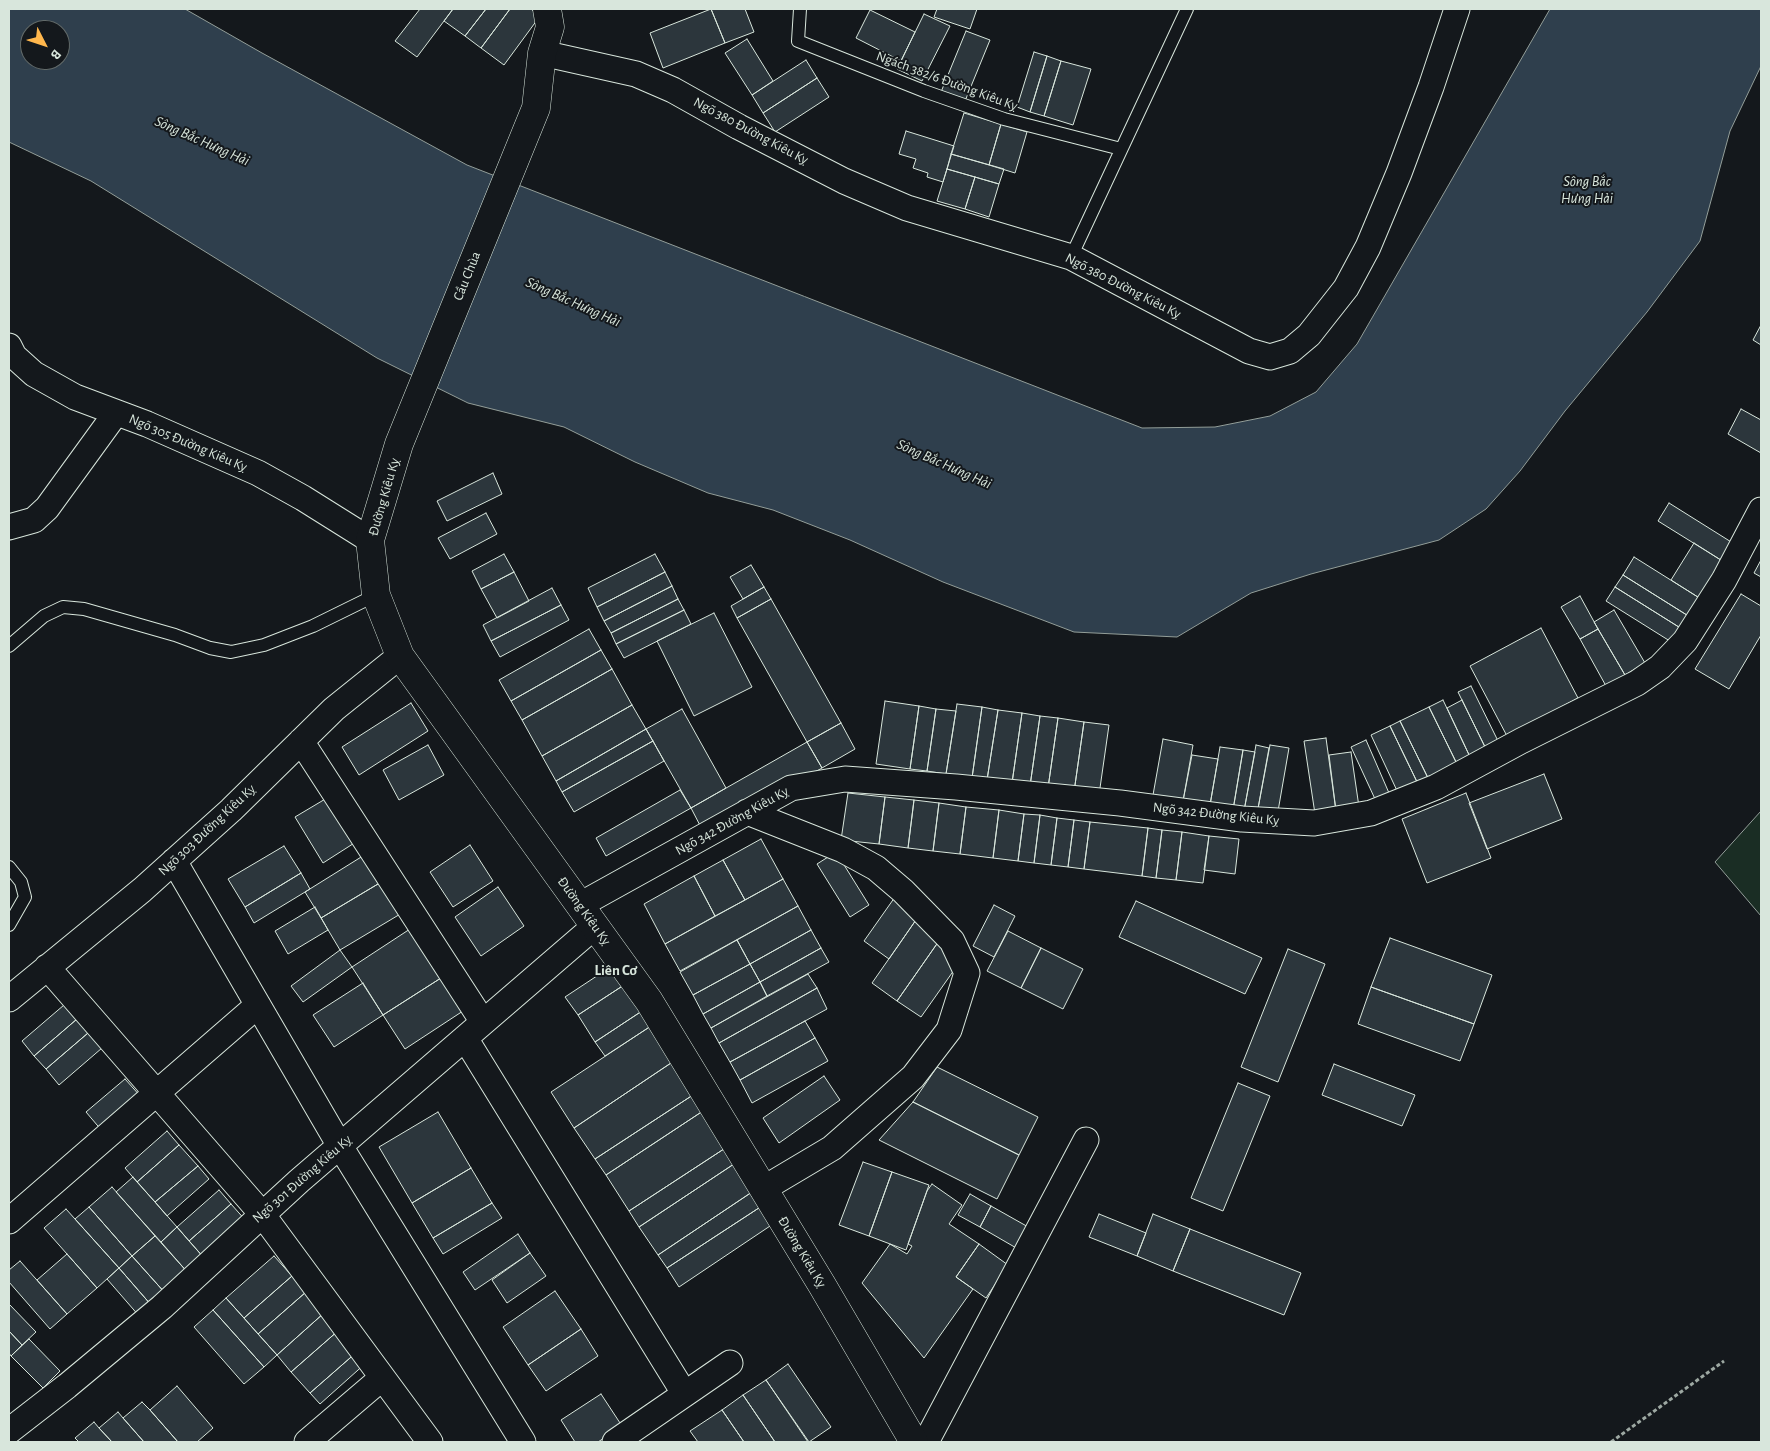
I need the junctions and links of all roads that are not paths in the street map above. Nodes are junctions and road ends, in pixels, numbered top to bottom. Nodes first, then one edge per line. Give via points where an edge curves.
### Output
1 (547, 9) edge
2 (800, 9) edge
3 (1187, 9) edge
4 (1457, 9) edge
5 (542, 53) junction
6 (1121, 149) junction
7 (1071, 257) junction
8 (9, 346) edge
9 (116, 413) junction
10 (399, 444) joint
11 (1761, 510) edge
12 (9, 527) edge
13 (370, 540) junction
14 (376, 595) junction
15 (9, 646) edge
16 (400, 656) junction
17 (300, 741) junction
18 (747, 812) junction
19 (174, 860) junction
20 (9, 867) edge
21 (587, 916) junction
22 (9, 925) edge
23 (47, 967) junction
24 (9, 999) edge
25 (258, 1005) junction
26 (484, 1022) junction
27 (465, 1038) junction
28 (156, 1094) junction
29 (1086, 1140) dead end
30 (340, 1146) junction
31 (763, 1189) junction
32 (262, 1214) junction
33 (9, 1221) edge
34 (730, 1363) dead end
35 (382, 1378) junction
36 (684, 1393) junction
37 (9, 1431) edge
38 (307, 1442) edge
39 (430, 1442) edge
40 (523, 1442) edge
41 (615, 1442) edge
42 (914, 1442) edge
43 (926, 1442) edge

1 - 5 main road via 550,27
2 - 6 lane, Ngách 382/6 Đường Kiêu Kỵ via 798,42 1004,119
3 - 6 lane
4 - 7 street, Ngõ 380 Đường Kiêu Kỵ via 1409,147 1368,247 1327,315 1290,351 1270,357 1249,351
5 - 7 street, Ngõ 380 Đường Kiêu Kỵ via 636,74 673,90 844,181 908,208
5 - 10 main road, Cầu Chùa via 536,108
6 - 7 lane
8 - 9 street, Ngõ 305 Đường Kiêu Kỵ via 14,356 34,374 75,397
9 - 12 street via 47,508 34,520
9 - 13 street, Ngõ 305 Đường Kiêu Kỵ via 258,473
10 - 13 main road, Đường Kiêu Kỵ
11 - 18 street, Ngõ 342 Đường Kiêu Kỵ via 1724,580 1685,642 1660,667 1637,683 1436,787 1371,813 1314,823 1242,820 956,786 845,779 791,788
13 - 14 main road, Đường Kiêu Kỵ
14 - 15 lane via 313,626 264,645 231,652 84,609 63,607 44,616
14 - 16 main road, Đường Kiêu Kỵ
16 - 17 street, Ngõ 303 Đường Kiêu Kỵ
16 - 21 main road, Đường Kiêu Kỵ
17 - 19 street, Ngõ 303 Đường Kiêu Kỵ via 231,810
17 - 26 street
18 - 21 street, Ngõ 342 Đường Kiêu Kỵ
18 - 31 street via 843,850 876,868 952,941 967,973 949,1030 913,1077 832,1148
19 - 23 street, Ngõ 303 Đường Kiêu Kỵ
19 - 25 street
20 - 22 lane via 21,882 25,897
21 - 26 street, Ngõ 301 Đường Kiêu Kỵ
21 - 31 main road, Đường Kiêu Kỵ via 649,1001
23 - 24 street, Ngõ 303 Đường Kiêu Kỵ
23 - 28 street
25 - 28 street
25 - 30 street
26 - 27 street, Ngõ 301 Đường Kiêu Kỵ
27 - 30 street, Ngõ 301 Đường Kiêu Kỵ
27 - 36 street
28 - 32 street
28 - 33 street
29 - 43 street
30 - 32 street, Ngõ 301 Đường Kiêu Kỵ
30 - 40 street
31 - 42 main road, Đường Kiêu Kỵ
32 - 35 street
32 - 37 street, Ngõ 301 Đường Kiêu Kỵ via 162,1308
34 - 36 street
35 - 38 street
35 - 39 street
36 - 41 street

